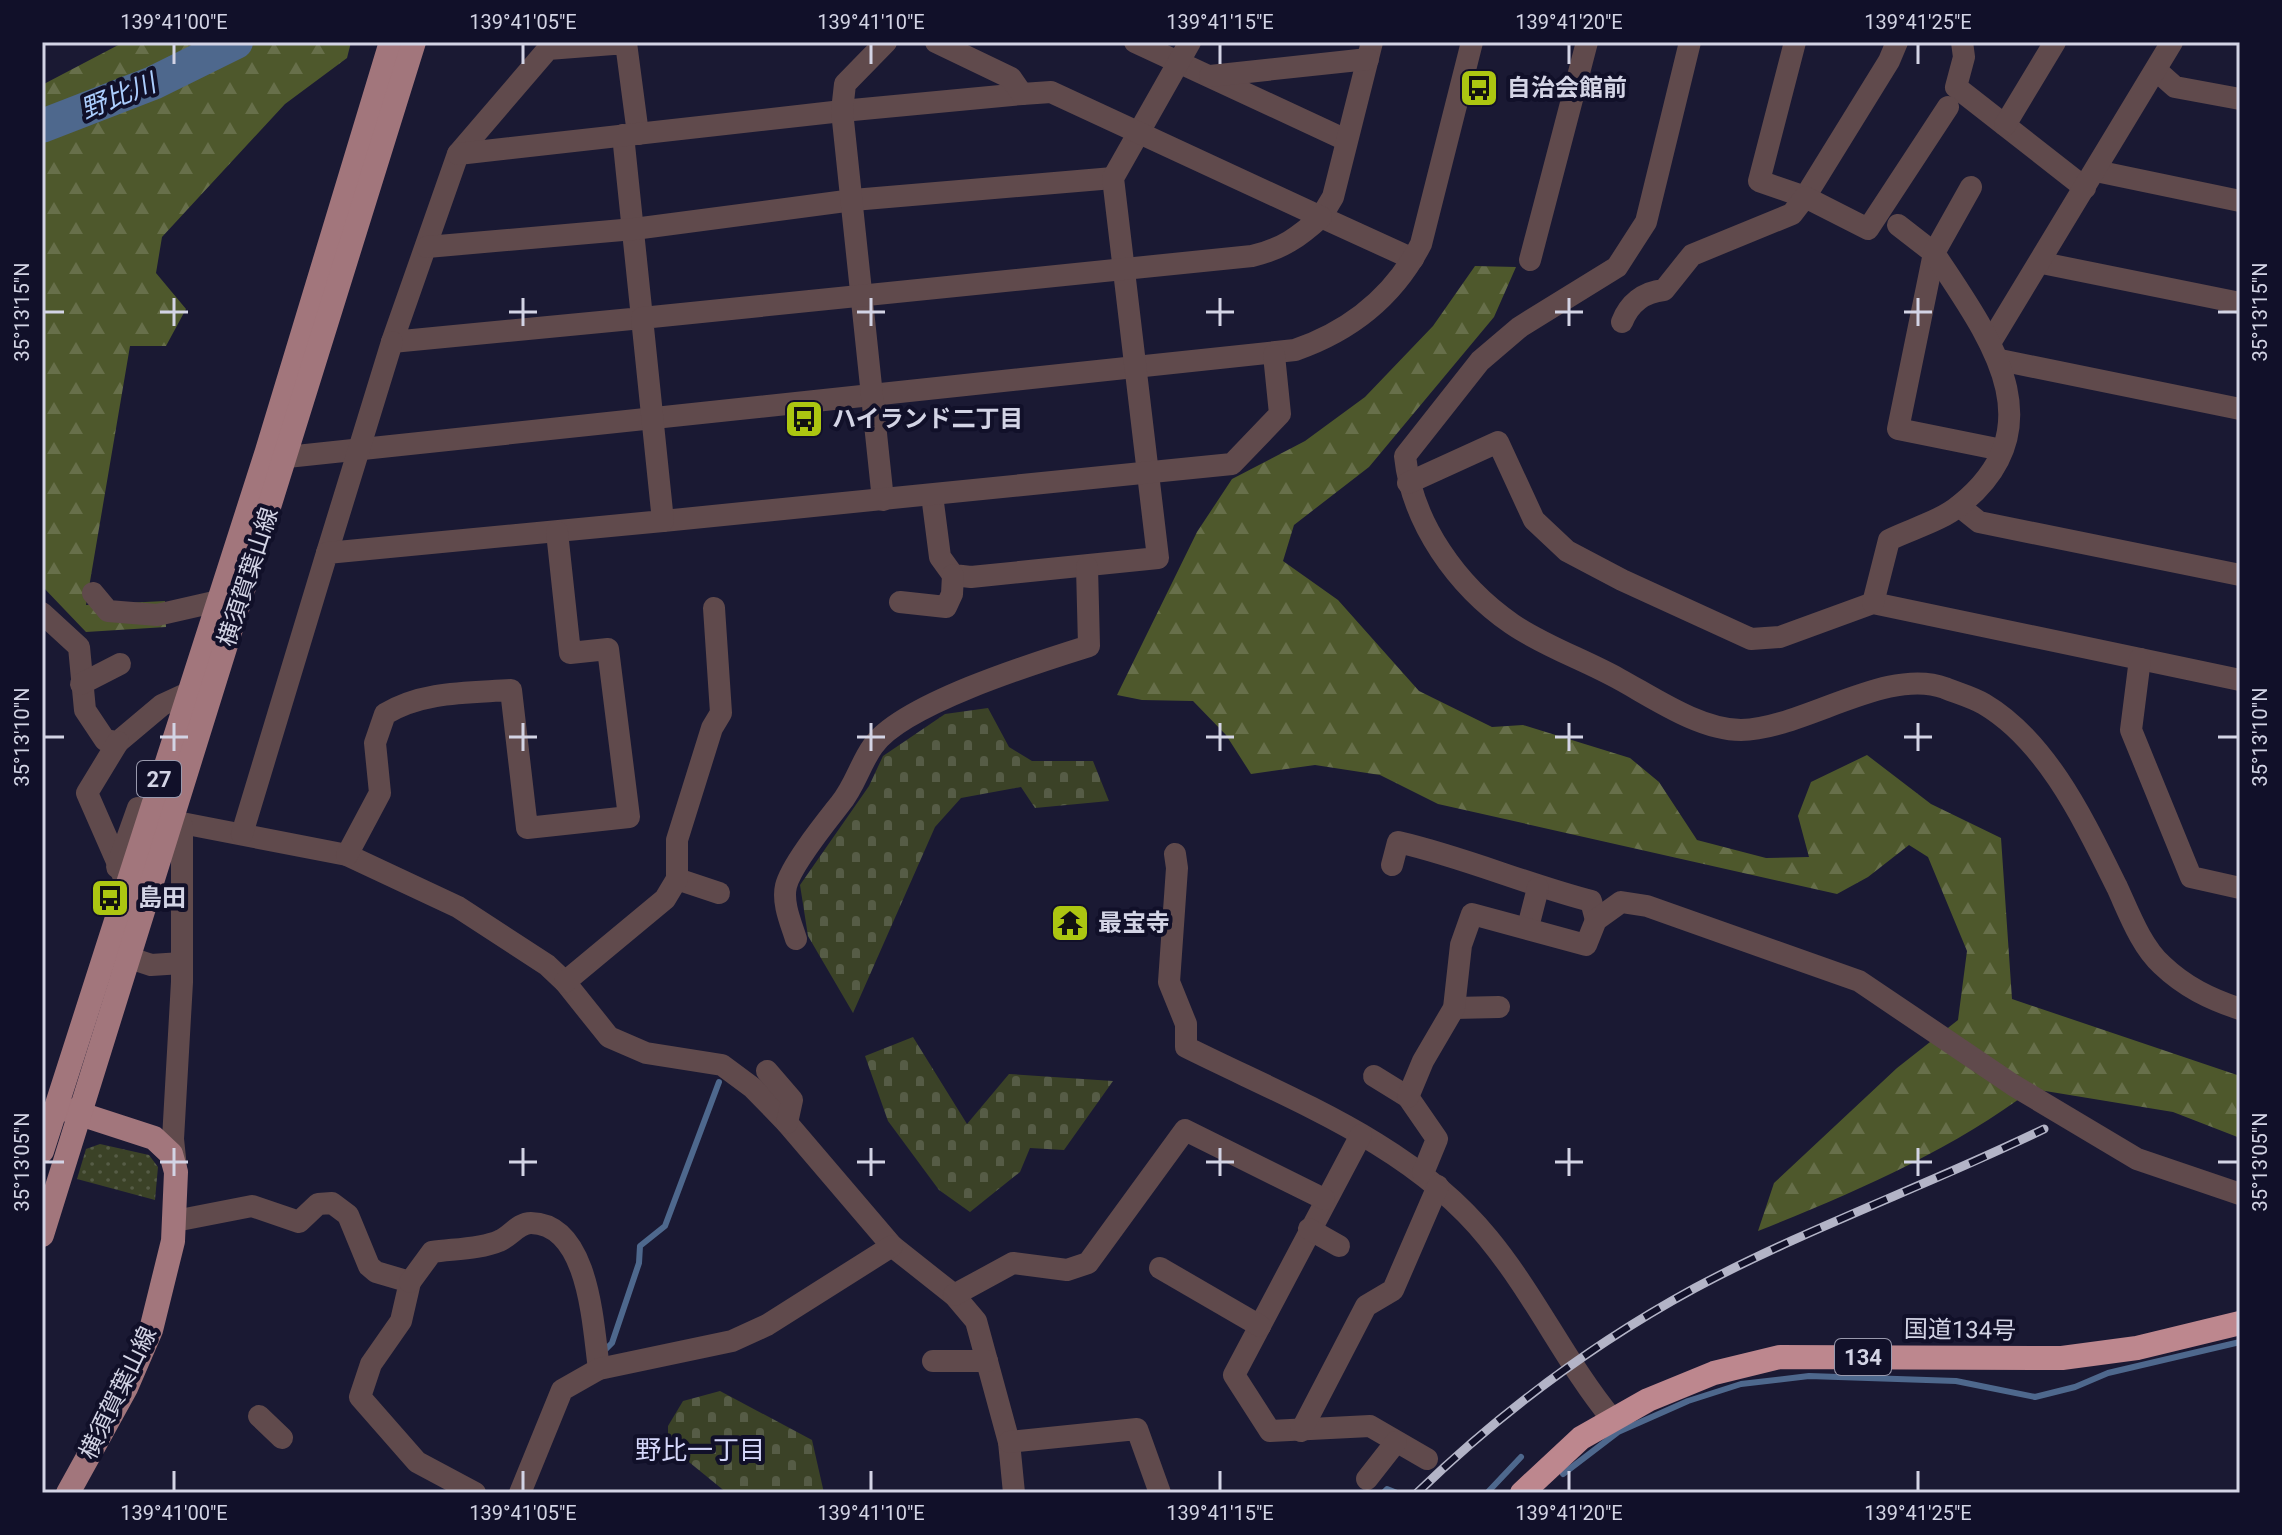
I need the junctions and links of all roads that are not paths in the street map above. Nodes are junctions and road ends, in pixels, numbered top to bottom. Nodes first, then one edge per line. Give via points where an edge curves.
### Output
1 (391, 42) edge
2 (414, 42) edge
3 (626, 42) edge
4 (886, 42) edge
5 (936, 42) edge
6 (1135, 42) edge
7 (1190, 42) edge
8 (1472, 42) edge
9 (1587, 42) edge
10 (1690, 42) edge
11 (1795, 42) edge
12 (1897, 42) edge
13 (1962, 42) edge
14 (2055, 42) edge
15 (2172, 42) edge
16 (1370, 50) edge
17 (1180, 63) junction
18 (2157, 71) junction
19 (1207, 76) junction
20 (1022, 94) junction
21 (2240, 99) edge
22 (1948, 107) dead end
23 (842, 111) junction
24 (2005, 125) junction
25 (1140, 134) junction
26 (631, 135) junction
27 (1346, 140) junction
28 (458, 154) junction
29 (1113, 178) junction
30 (2090, 179) junction
31 (1971, 187) dead end
32 (1805, 197) junction
33 (853, 200) junction
34 (2240, 201) edge
35 (1321, 217) junction
36 (1898, 225) dead end
37 (634, 229) junction
38 (427, 247) junction
39 (1934, 253) junction
40 (1413, 259) junction
41 (1530, 260) dead end
42 (2042, 263) junction
43 (1125, 269) junction
44 (862, 295) junction
45 (2240, 303) edge
46 (642, 318) junction
47 (1622, 322) dead end
48 (392, 342) junction
49 (1995, 352) junction
50 (1274, 355) junction
51 (1135, 369) junction
52 (872, 396) junction
53 (2240, 409) edge
54 (653, 419) junction
55 (357, 450) junction
56 (2002, 450) junction
57 (277, 454) junction
58 (1147, 473) junction
59 (1408, 483) junction
60 (932, 495) junction
61 (883, 500) junction
62 (1959, 506) junction
63 (663, 521) junction
64 (557, 532) junction
65 (327, 553) junction
66 (1087, 567) junction
67 (953, 575) junction
68 (2240, 575) edge
69 (93, 593) dead end
70 (230, 598) junction
71 (900, 602) dead end
72 (1873, 603) junction
73 (714, 608) dead end
74 (42, 613) edge
75 (2140, 659) junction
76 (120, 664) dead end
77 (2240, 680) edge
78 (81, 684) junction
79 (188, 693) junction
80 (118, 742) junction
81 (159, 818) junction
82 (242, 834) junction
83 (1175, 854) dead end
84 (347, 855) junction
85 (1392, 865) dead end
86 (122, 875) junction
87 (677, 879) junction
88 (1538, 888) junction
89 (2240, 888) edge
90 (719, 893) dead end
91 (1596, 920) junction
92 (1528, 927) junction
93 (796, 939) dead end
94 (130, 958) junction
95 (182, 963) junction
96 (565, 982) junction
97 (1499, 1007) dead end
98 (1454, 1008) junction
99 (2240, 1009) edge
100 (767, 1071) dead end
101 (1374, 1076) dead end
102 (1408, 1097) junction
103 (49, 1104) edge
104 (81, 1112) junction
105 (787, 1123) junction
106 (1361, 1135) junction
107 (42, 1151) edge
108 (176, 1172) junction
109 (1431, 1180) junction
110 (2240, 1194) edge
111 (1324, 1199) junction
112 (175, 1221) junction
113 (1309, 1229) junction
114 (42, 1235) edge
115 (892, 1246) junction
116 (1339, 1246) dead end
117 (1160, 1268) dead end
118 (410, 1282) junction
119 (954, 1295) junction
120 (2240, 1323) edge
121 (1260, 1326) junction
122 (933, 1361) dead end
123 (987, 1361) junction
124 (599, 1369) junction
125 (259, 1416) dead end
126 (1612, 1419) junction
127 (1301, 1431) junction
128 (282, 1438) dead end
129 (1009, 1442) junction
130 (1396, 1442) junction
131 (1427, 1459) dead end
132 (1367, 1479) dead end
133 (68, 1493) edge
134 (475, 1493) edge
135 (520, 1493) edge
136 (1014, 1493) edge
137 (1160, 1493) edge
138 (1522, 1493) edge

1 - 57 main road, 横須賀葉山線 / 27
2 - 57 main road, 横須賀葉山線 / 27
3 - 26 street
3 - 28 street via 548,49
4 - 23 street via 845,84
5 - 20 street via 1011,78
6 - 17 street
7 - 17 street
8 - 40 street
9 - 41 street
10 - 59 street via 1646,222 1617,267 1520,327 1480,361 1405,456
11 - 32 street via 1759,181
12 - 32 street
13 - 24 street via 1956,87
14 - 24 street
15 - 18 street
16 - 19 street
16 - 27 street
17 - 19 street
17 - 25 street
18 - 21 street via 2175,87
18 - 30 street
19 - 27 street
20 - 23 street
20 - 25 street via 1051,92
22 - 32 street via 1868,229
23 - 26 street
23 - 33 street
24 - 30 street
25 - 29 street
25 - 35 street
26 - 28 street
26 - 37 street
27 - 35 street via 1333,197
28 - 38 street
29 - 33 street
29 - 43 street
30 - 34 street
30 - 42 street
31 - 39 street
32 - 47 street via 1792,214 1692,255 1664,290 1628,306
33 - 37 street
33 - 44 street
35 - 40 street
35 - 43 street via 1296,240 1275,250
36 - 39 street
37 - 38 street
37 - 46 street
38 - 48 street
39 - 49 street
39 - 56 street via 1898,429
40 - 50 street via 1393,287 1355,322 1315,343
42 - 45 street
42 - 49 street
43 - 44 street
43 - 51 street
44 - 46 street
44 - 52 street
46 - 48 street
46 - 54 street
48 - 55 street
49 - 53 street
49 - 56 street via 2012,404
50 - 51 street
50 - 58 street via 1280,414 1232,464
51 - 52 street
51 - 58 street
52 - 54 street
52 - 61 street
54 - 55 street
54 - 63 street
55 - 57 street
55 - 65 street
56 - 62 street via 1998,464
57 - 70 main road, 横須賀葉山線 / 27
58 - 60 street
58 - 66 street via 1158,558
59 - 72 street via 1498,442 1534,520 1567,551 1751,639 1780,637
59 - 99 street via 1425,529 1472,590 1513,625 1702,722 1738,730 1779,726 1859,693 1897,686 1939,686 1982,703 2032,746 2086,825 2137,930 2160,964 2201,996
60 - 61 street
60 - 67 street via 940,557
61 - 63 street
62 - 68 street via 1979,522
62 - 72 street via 1889,540
63 - 64 street
64 - 65 street
64 - 84 street via 570,653 608,649 629,817 527,828 511,690 424,697 385,714 375,743 380,793
65 - 82 street
66 - 67 street
66 - 93 street via 1089,646 949,697 912,715 874,745 854,787 786,884
67 - 71 street via 946,607
69 - 70 street via 108,611 157,615
70 - 79 main road, 横須賀葉山線 / 27
70 - 81 main road, 横須賀葉山線 / 27
72 - 75 street
73 - 87 street via 721,713 677,840
74 - 78 street via 79,647
75 - 77 street
75 - 89 street via 2131,730 2191,877
76 - 78 street
78 - 80 street via 85,710 105,740
79 - 80 street via 162,705
79 - 81 main road, 横須賀葉山線 / 27
80 - 86 street via 87,793
81 - 82 street
81 - 86 main road, 横須賀葉山線 / 27
81 - 94 main road, 横須賀葉山線 / 27
81 - 95 street
82 - 84 street
83 - 106 street via 1169,982 1186,1024 1186,1047
84 - 96 street via 458,907
85 - 88 street via 1398,842 1455,855
86 - 103 main road, 横須賀葉山線 / 27
87 - 90 street
87 - 96 street via 665,899
88 - 91 street via 1591,901
88 - 92 street
91 - 92 street via 1586,945
91 - 110 street via 1621,902 1647,906 1859,981 2013,1085 2137,1159
92 - 98 street via 1472,914 1461,945
94 - 95 street via 151,965
94 - 104 main road, 横須賀葉山線 / 27
95 - 108 street
96 - 105 street via 609,1037 646,1053 722,1065
97 - 98 street
98 - 102 street
100 - 105 street via 792,1100
101 - 102 street
102 - 109 street via 1437,1139
103 - 104 main road
103 - 107 main road, 横須賀葉山線 / 27
104 - 108 main road via 154,1138 171,1154
104 - 114 main road, 横須賀葉山線 / 27
105 - 115 street
106 - 109 street
106 - 111 street
108 - 112 main road, 横須賀葉山線
109 - 126 street via 1488,1238
109 - 127 street via 1393,1290 1366,1306
111 - 113 street
111 - 119 street via 1185,1130 1088,1263 1067,1270 1013,1263
112 - 118 street via 252,1206 299,1222 318,1204 332,1203 348,1215 369,1266
112 - 133 main road, 横須賀葉山線 via 151,1330 126,1388
113 - 116 street
113 - 121 street
115 - 119 street
115 - 124 street via 767,1325 732,1341
117 - 121 street
118 - 124 street via 432,1252 500,1241 530,1223 549,1228 576,1252 587,1284
118 - 134 street via 401,1321 371,1364 360,1397 417,1462
119 - 123 street via 976,1321
120 - 126 highway, 国道134号 / 134 via 2137,1348 2062,1358 1780,1357 1714,1373
121 - 127 street via 1234,1375 1270,1431
122 - 123 street
123 - 129 street
124 - 135 street via 562,1390
125 - 128 street
126 - 138 highway, 国道134号 / 134 via 1581,1438
127 - 130 street via 1370,1426
129 - 136 street
129 - 137 street via 1137,1429
130 - 131 street
130 - 132 street

